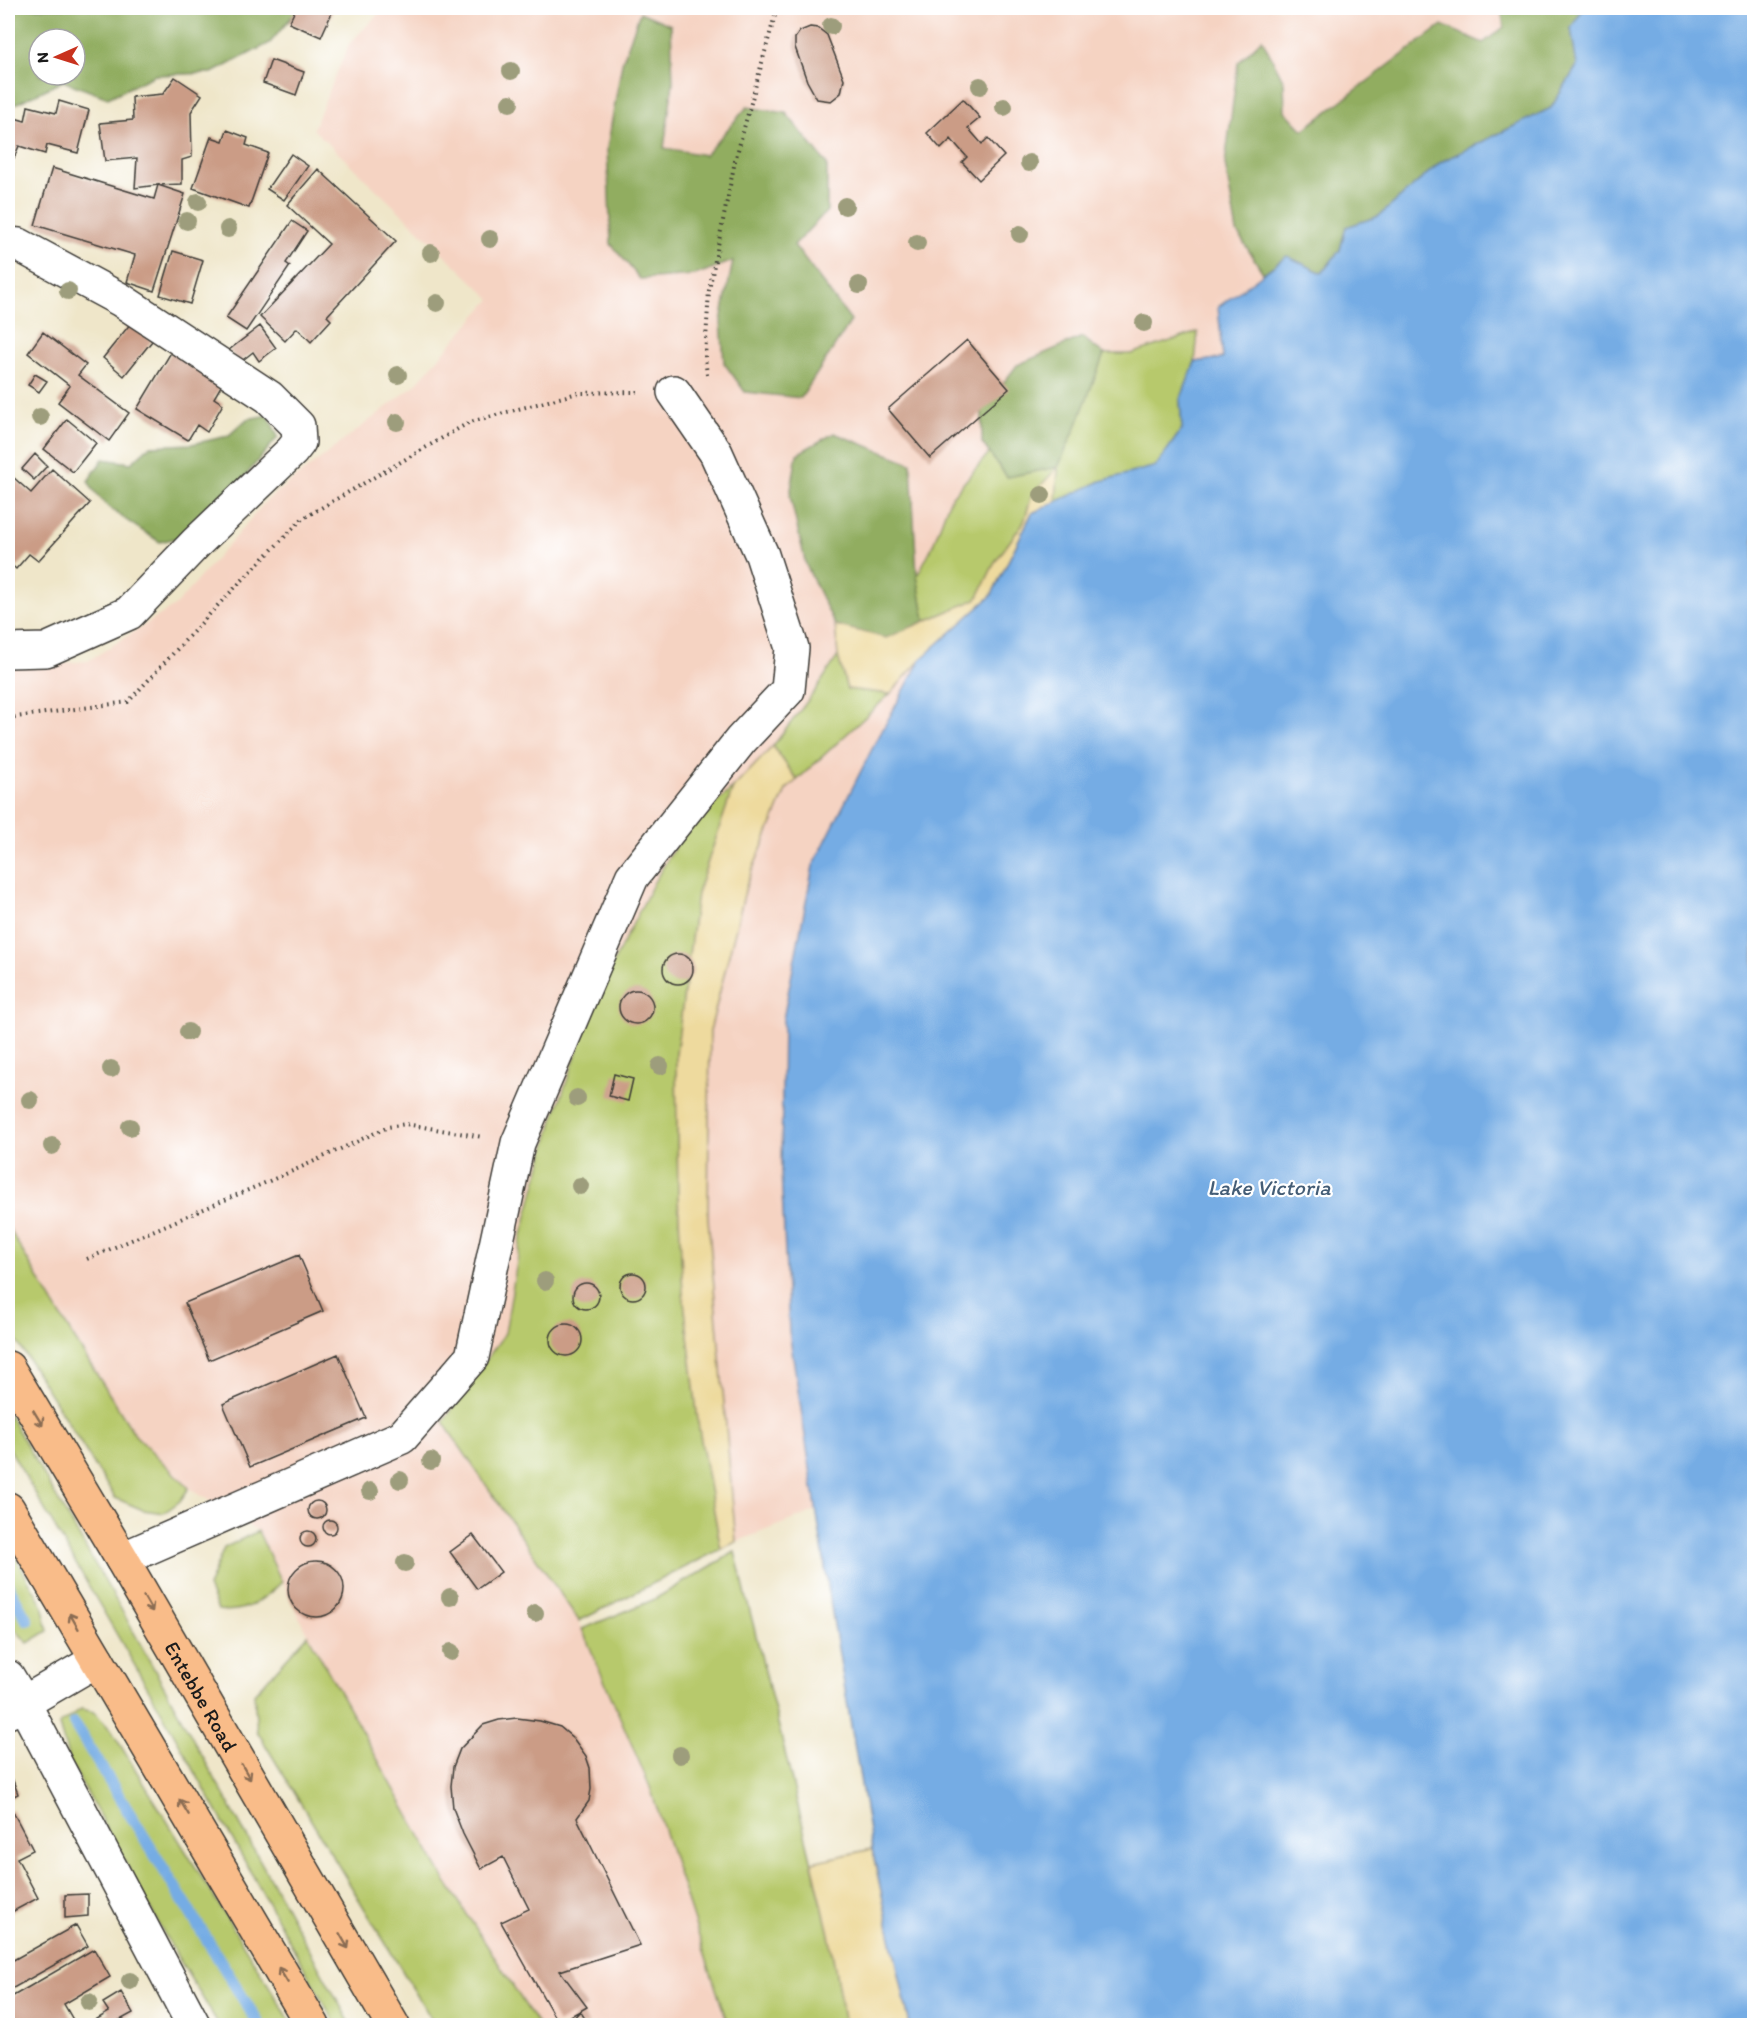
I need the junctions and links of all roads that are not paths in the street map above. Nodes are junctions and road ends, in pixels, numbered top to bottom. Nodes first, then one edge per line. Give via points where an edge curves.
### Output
1 (8, 244) edge
2 (674, 392) road end
3 (8, 651) edge
4 (8, 1368) edge
5 (8, 1509) edge
6 (122, 1559) junction
7 (97, 1660) junction
8 (13, 1697) edge
9 (194, 2025) edge
10 (313, 2025) edge
11 (393, 2025) edge

1 - 3 street via 19,244 121,300 269,397 298,426 299,442 129,613 46,650
2 - 6 street via 716,453 762,555 792,648 788,690 741,740 632,877 518,1143 472,1357 402,1437
4 -> 6 highway, Entebbe Road
7 -> 5 highway
6 -> 11 highway, Entebbe Road
7 - 8 street
10 -> 7 highway
8 - 9 street

